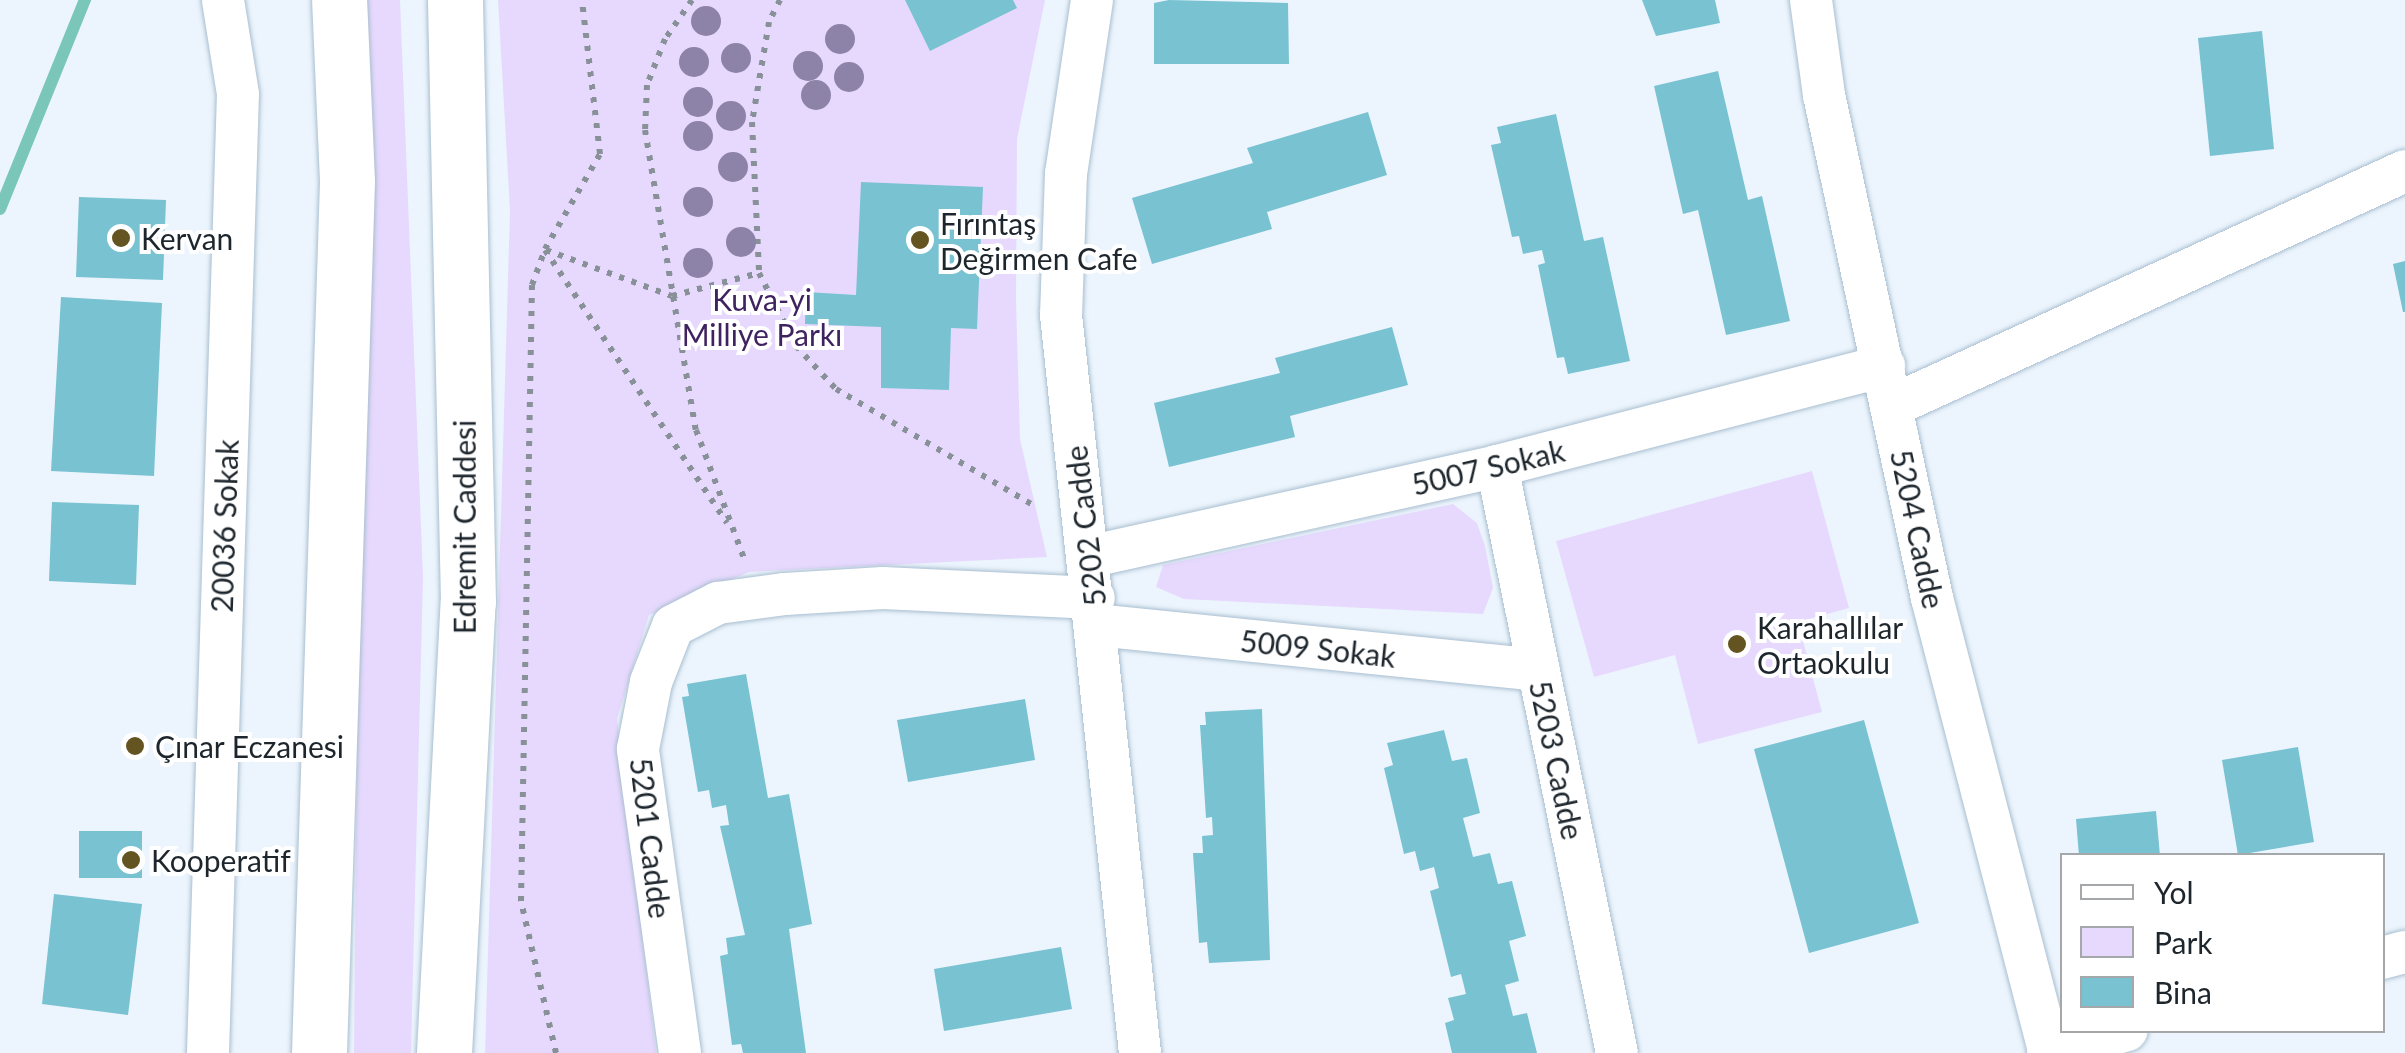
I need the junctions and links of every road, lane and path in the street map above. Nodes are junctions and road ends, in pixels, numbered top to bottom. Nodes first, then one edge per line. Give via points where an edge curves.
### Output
1 (222, 0) edge
2 (339, 0) edge
3 (455, 0) edge
4 (582, 0) edge
5 (780, 0) edge
6 (1092, 0) edge
7 (1812, 0) edge
8 (689, 1) edge
9 (2405, 171) edge
10 (545, 250) junction
11 (760, 273) junction
12 (672, 296) junction
13 (1888, 386) junction
14 (1497, 466) junction
15 (1036, 507) dead end
16 (735, 534) junction
17 (749, 572) dead end
18 (1093, 593) junction
19 (673, 626) joint
20 (1539, 670) junction
21 (2117, 1033) edge
22 (208, 1053) edge
23 (319, 1053) edge
24 (444, 1053) edge
25 (556, 1053) edge
26 (680, 1053) edge
27 (1140, 1053) edge
28 (1618, 1053) edge
29 (2049, 1053) edge

1 - 22 street, 20036 Sokak via 238,94
2 - 23 highway via 347,181
3 - 24 highway, Edremit Caddesi via 468,602
4 - 10 path via 600,154
5 - 11 path via 769,22 752,122
6 - 18 street, 5202 Cadde via 1066,173 1061,315
7 - 13 street, 5204 Cadde via 1824,95
8 - 12 path via 647,85 649,167
9 - 13 street, 5007 Sokak
10 - 12 path
10 - 16 path
10 - 25 path via 532,285 521,901
11 - 12 path
11 - 15 path via 796,346 836,389
12 - 16 path via 696,430
13 - 14 street, 5007 Sokak
13 - 29 street, 5204 Cadde via 1932,598
14 - 18 street, 5007 Sokak
14 - 20 street, 5203 Cadde
16 - 17 path
18 - 19 street, 5009 Sokak via 803,593 718,603
18 - 20 street, 5009 Sokak
18 - 27 street, 5202 Cadde
19 - 26 street, 5201 Cadde via 651,682 638,749
20 - 28 street, 5203 Cadde
21 - 29 street

